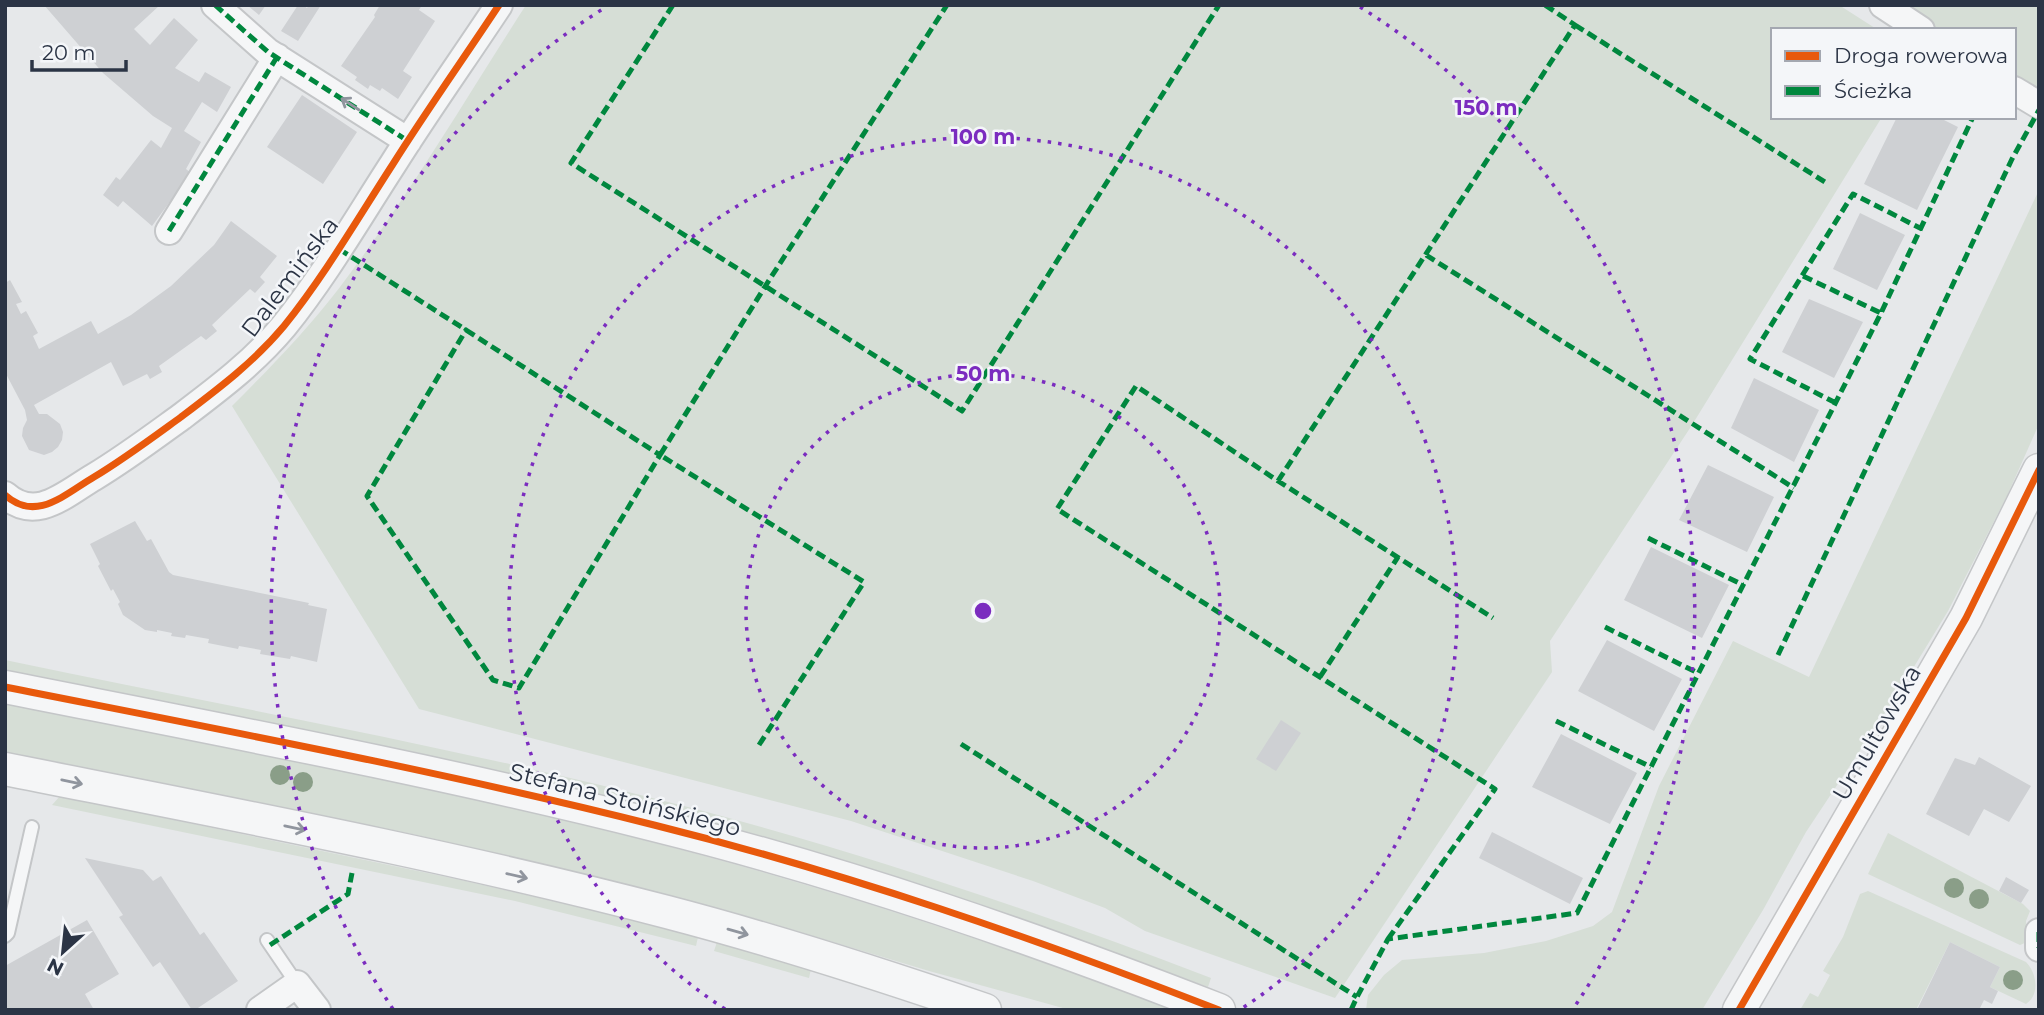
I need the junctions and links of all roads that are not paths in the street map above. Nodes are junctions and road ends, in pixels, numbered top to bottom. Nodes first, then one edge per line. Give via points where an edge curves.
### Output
1 (215, 5) edge
2 (499, 5) edge
3 (1884, 5) edge
4 (1918, 28) edge
5 (277, 57) junction
6 (2016, 91) edge
7 (2039, 105) edge
8 (408, 141) junction
9 (169, 231) dead end
10 (2039, 470) edge
11 (5, 495) edge
12 (5, 687) edge
13 (5, 769) edge
14 (32, 827) dead end
15 (2039, 932) edge
16 (5, 936) edge
17 (267, 940) dead end
18 (2039, 948) edge
19 (297, 984) junction
20 (260, 1010) edge
21 (317, 1010) edge
22 (985, 1010) edge
23 (1219, 1010) edge
24 (1739, 1010) edge

1 - 5 street
2 - 8 street, Dalemińska
3 - 4 street
8 -> 5 street
5 - 9 street
6 - 7 street
8 - 11 street, Dalemińska via 283,326 233,378 124,459 56,500 30,508
10 - 24 street, Umultowska via 1966,618
12 - 23 street, Stefana Stoińskiego via 420,771 654,825 940,909
13 -> 22 street via 413,852 654,909 844,963
14 - 16 lane
15 - 18 street
17 - 19 lane
19 - 20 street
19 - 21 street

